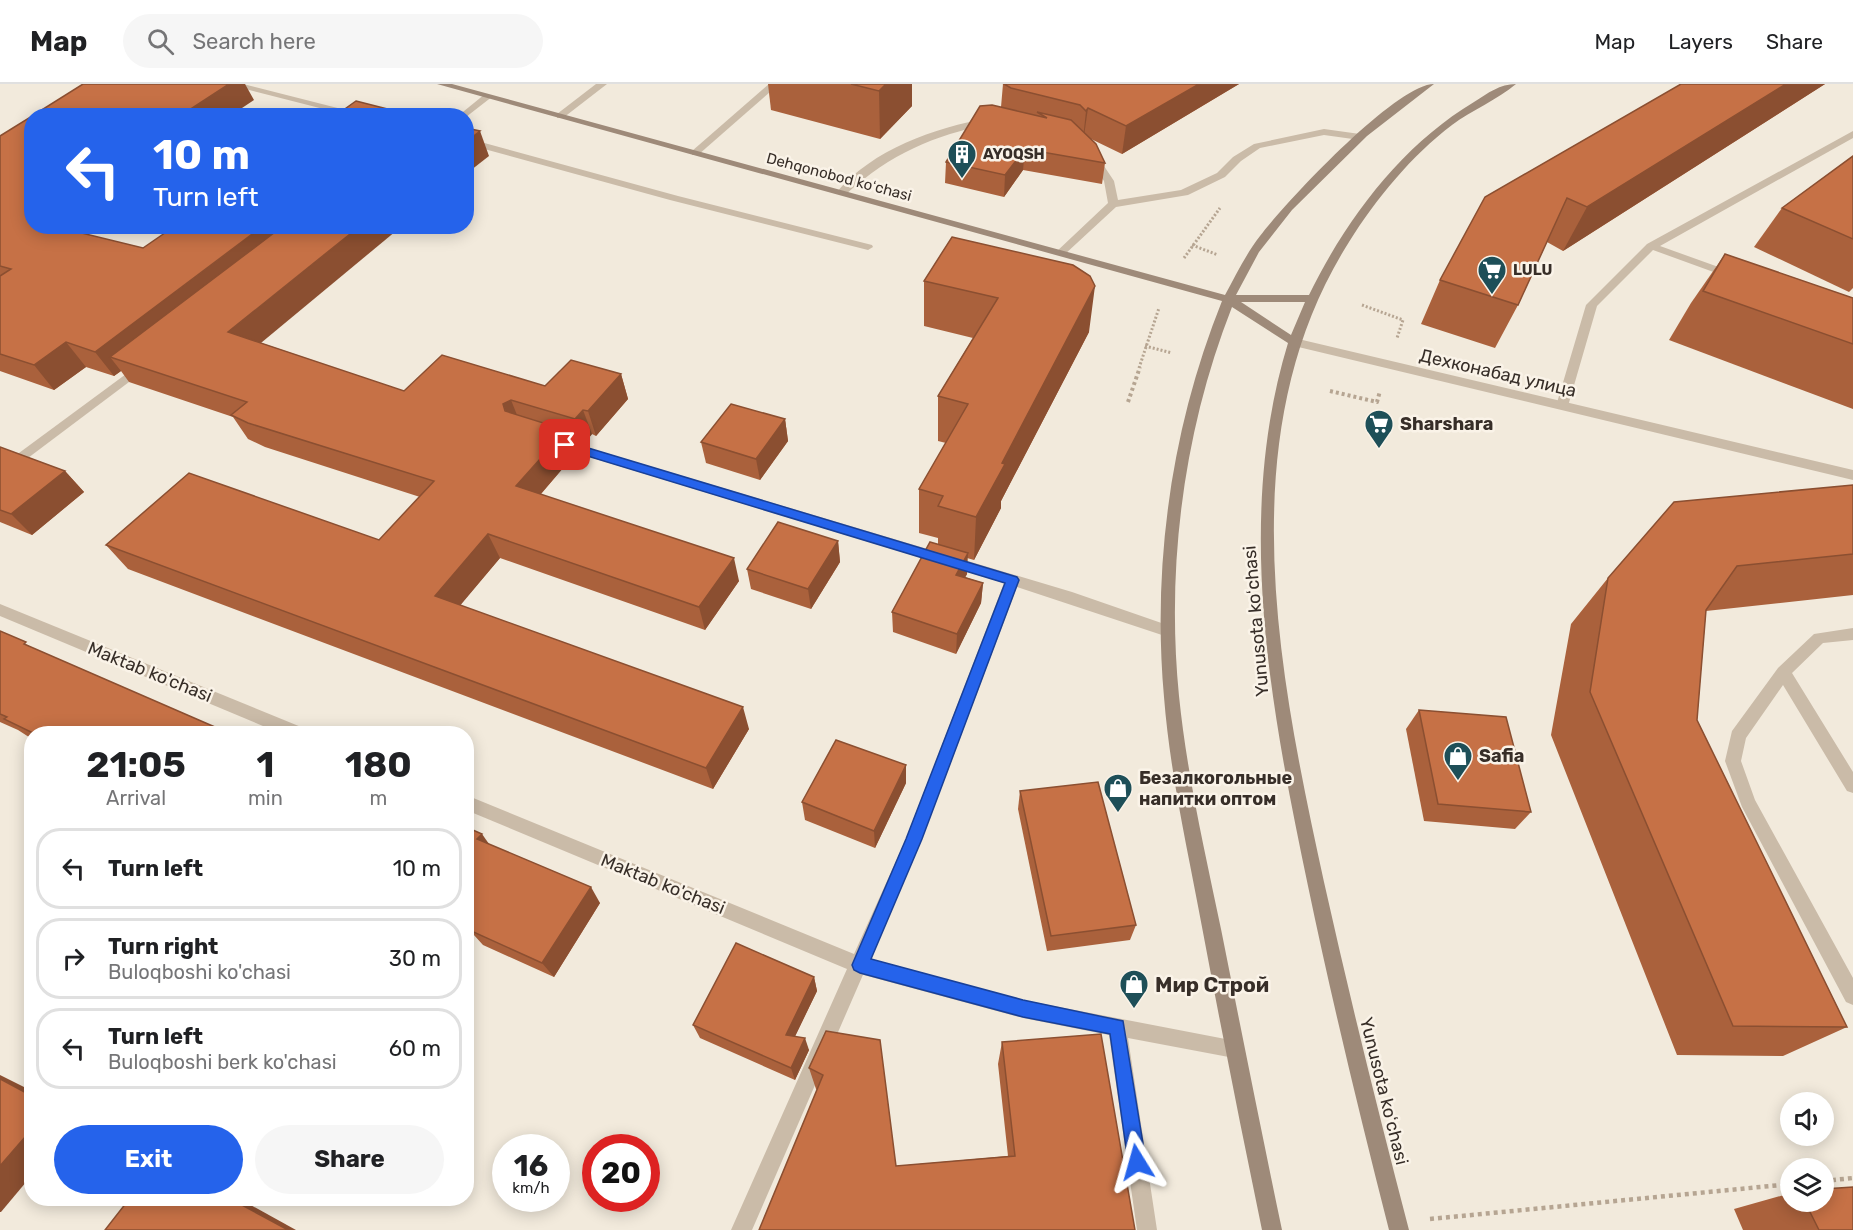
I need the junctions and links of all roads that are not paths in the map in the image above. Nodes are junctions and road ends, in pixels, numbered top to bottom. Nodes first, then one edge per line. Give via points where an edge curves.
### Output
1 (231, 84) edge
2 (442, 84) edge
3 (602, 84) edge
4 (774, 84) edge
5 (1429, 84) edge
6 (1511, 84) edge
7 (488, 96) junction
8 (331, 108) edge
9 (472, 108) edge
10 (560, 116) junction
11 (1001, 119) edge
12 (1853, 134) edge
13 (1360, 137) junction
14 (474, 143) edge
15 (1086, 150) edge
16 (695, 153) junction
17 (841, 193) junction
18 (1113, 204) junction
19 (1651, 246) junction
20 (868, 247) dead end
21 (1060, 253) junction
22 (1741, 278) edge
23 (1313, 298) junction
24 (1228, 299) junction
25 (1294, 342) junction
26 (147, 362) edge
27 (1563, 406) junction
28 (543, 438) edge
29 (0, 474) edge
30 (1853, 475) edge
31 (1012, 580) junction
32 (0, 610) edge
33 (1168, 631) junction
34 (1853, 633) edge
35 (1783, 672) junction
36 (281, 726) edge
37 (1853, 786) edge
38 (474, 805) edge
39 (860, 965) junction
40 (1853, 996) edge
41 (1117, 1027) junction
42 (1234, 1049) junction
43 (1398, 1226) edge
44 (741, 1230) edge
45 (1147, 1230) edge
46 (1272, 1230) edge

1 - 8 street
2 - 7 main road, Dehqonobod koʻchasi
3 - 10 street
4 - 16 street
5 - 13 main road
6 - 23 main road, Yunusota koʻchasi via 1444,127 1390,180 1359,219
7 - 9 street
7 - 10 main road, Dehqonobod koʻchasi
10 - 16 main road, Dehqonobod koʻchasi
11 - 17 street via 913,141 858,177
12 - 19 street
13 - 18 street via 1324,132 1257,146 1221,176 1184,193
13 - 24 main road via 1270,231
14 - 20 street
15 - 18 street via 1109,181
16 - 17 main road, Dehqonobod koʻchasi
17 - 21 main road, Dehqonobod koʻchasi
18 - 21 street
19 - 22 street
19 - 27 street via 1592,305
21 - 24 main road, Dehqonobod koʻchasi
23 - 24 main road
23 - 25 main road, Yunusota koʻchasi
24 - 25 main road, Дехконабад улица
24 - 33 main road via 1184,449 1172,534
25 - 27 street, Дехконабад улица
25 - 43 main road, Yunusota koʻchasi via 1283,380 1270,466 1268,543 1276,654 1299,810
26 - 29 street
27 - 30 street, Дехконабад улица
28 - 31 street
31 - 33 street
31 - 39 street via 914,839
32 - 36 street, Maktab ko'chasi
33 - 42 main road via 1187,793
34 - 35 street via 1819,638
35 - 37 street
35 - 40 street via 1738,736 1733,760 1748,802
38 - 39 street, Maktab ko'chasi
39 - 41 street, Maktab ko'chasi via 1023,1009
39 - 44 street
41 - 42 street, Maktab ko'chasi
41 - 45 street
42 - 46 main road

